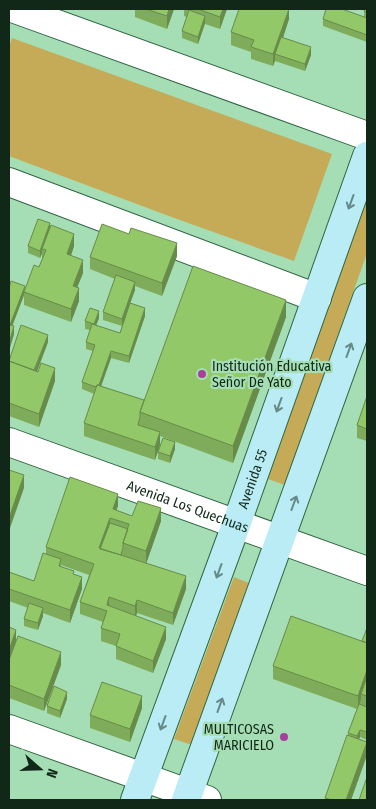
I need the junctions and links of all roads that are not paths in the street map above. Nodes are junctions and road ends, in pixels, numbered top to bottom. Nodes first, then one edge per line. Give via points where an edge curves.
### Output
1 (15, 9) edge
2 (367, 136) edge
3 (367, 156) edge
4 (9, 182) edge
5 (317, 298) junction
6 (367, 298) edge
7 (9, 442) edge
8 (236, 525) junction
9 (281, 540) junction
10 (367, 571) edge
11 (9, 729) edge
12 (139, 789) edge
13 (194, 798) edge

1 - 2 street
3 -> 5 street, Avenida 55
4 - 5 street
5 -> 8 street, Avenida 55
9 -> 6 street
7 - 8 street, Avenida Los Quechuas
8 - 9 street, Avenida Los Quechuas
8 -> 12 street, Avenida 55
9 - 10 street, Avenida Los Quechuas
13 -> 9 street
11 - 12 street
12 - 13 street

